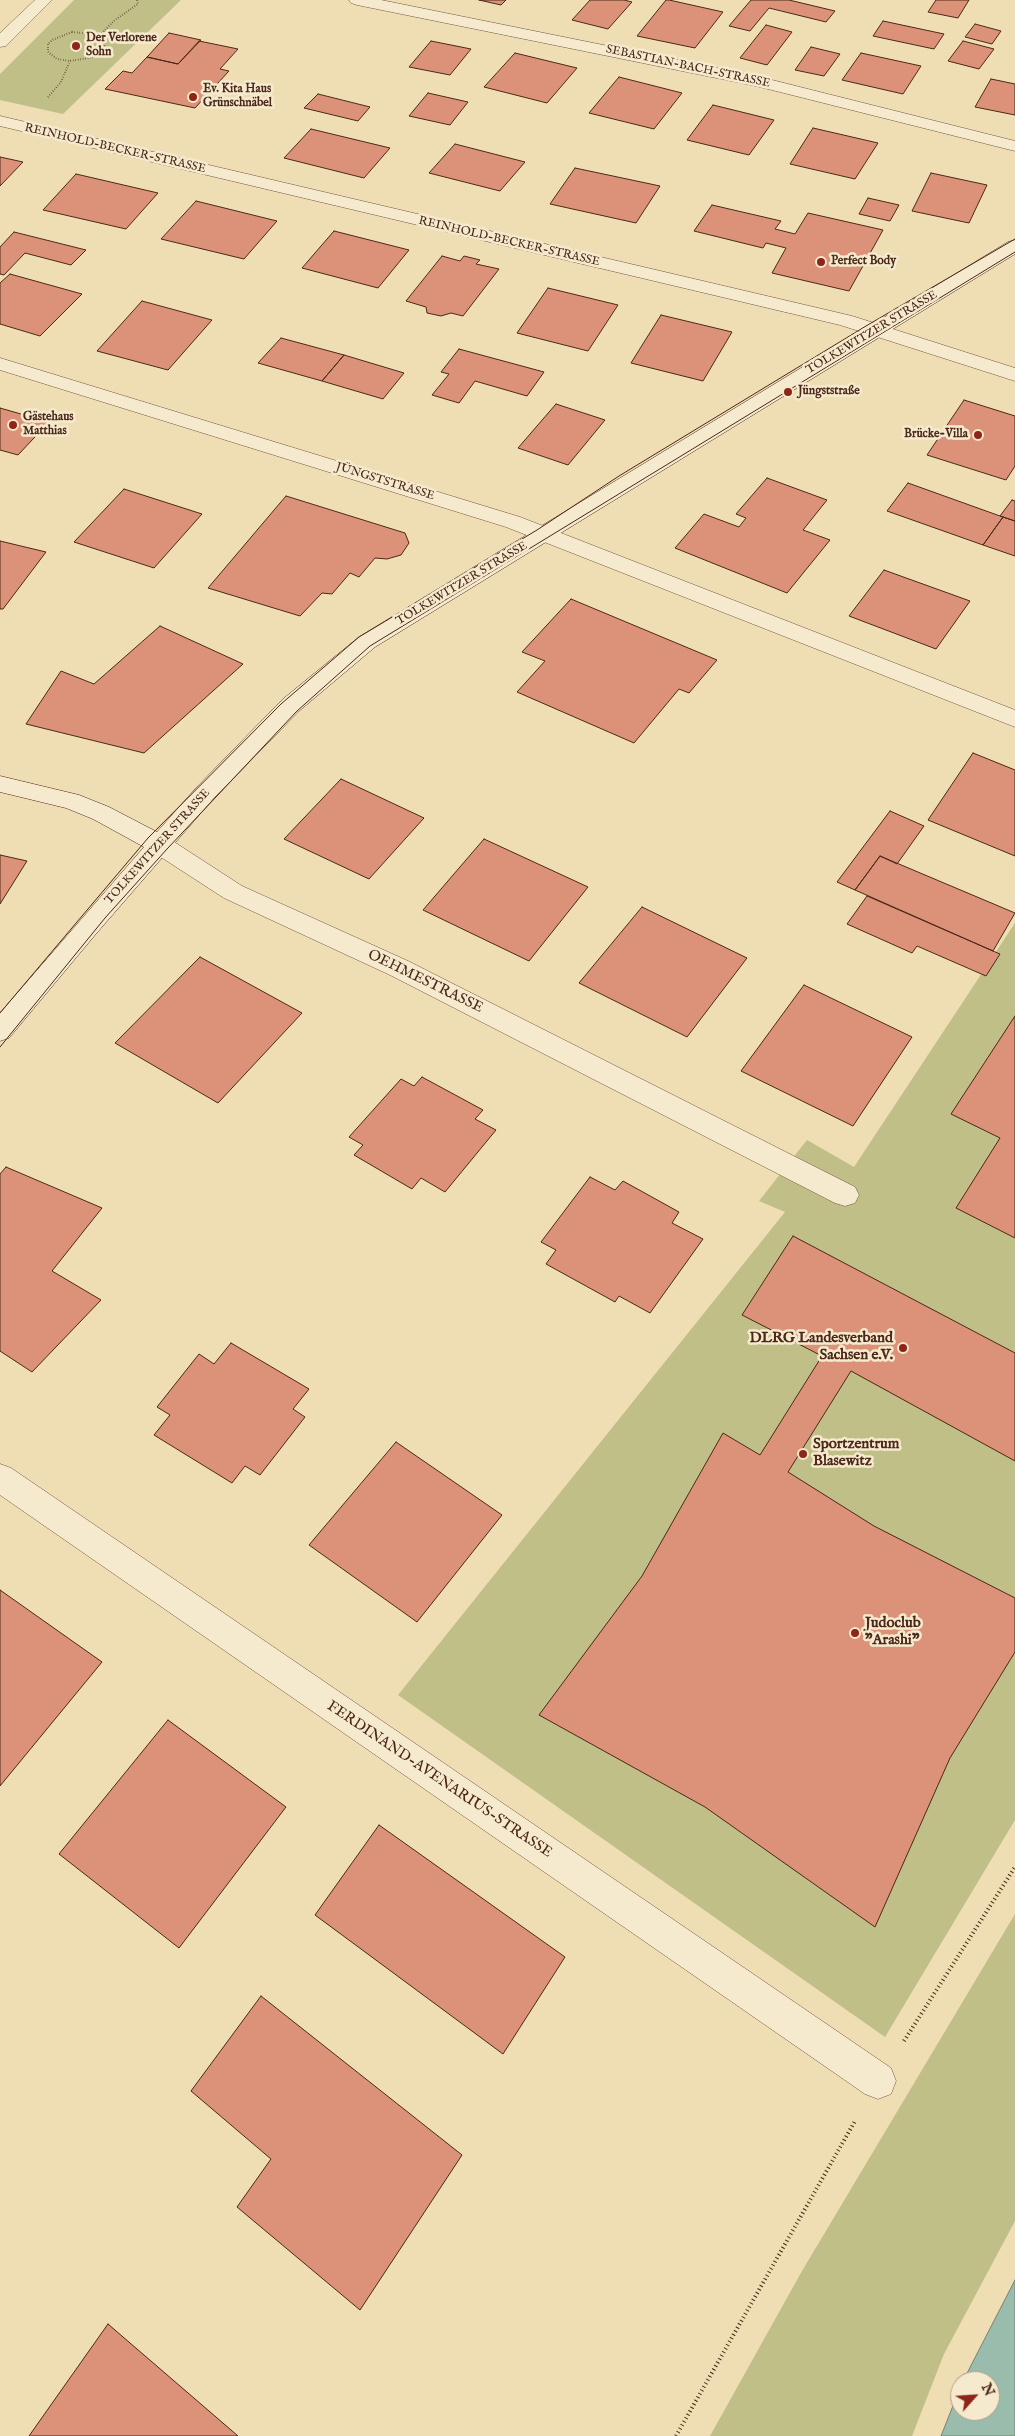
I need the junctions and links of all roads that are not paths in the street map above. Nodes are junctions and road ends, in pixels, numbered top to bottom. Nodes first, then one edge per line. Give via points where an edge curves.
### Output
1 (44, 0) edge
2 (357, 0) edge
3 (0, 42) edge
4 (0, 121) edge
5 (1015, 146) edge
6 (1015, 246) edge
7 (878, 329) junction
8 (0, 364) edge
9 (1015, 375) edge
10 (545, 533) junction
11 (1015, 719) edge
12 (0, 784) edge
13 (159, 844) junction
14 (0, 1031) edge
15 (845, 1194) dead end
16 (0, 1478) edge
17 (878, 2081) road end

1 - 3 street
2 - 5 street, SEBASTIAN-BACH-STRASSE via 747,78
4 - 7 street, REINHOLD-BECKER-STRASSE
6 - 7 street, TOLKEWITZER STRASSE
7 - 9 street, REINHOLD-BECKER-STRASSE
7 - 10 street, TOLKEWITZER STRASSE
8 - 10 street, JÜNGSTSTRASSE
10 - 11 street, JÜNGSTSTRASSE
10 - 13 street, TOLKEWITZER STRASSE via 367,642 291,705
12 - 13 street, OEHMESTRASSE via 71,801
13 - 14 street, TOLKEWITZER STRASSE
13 - 15 street, OEHMESTRASSE via 233,892 399,968
16 - 17 street, FERDINAND-AVENARIUS-STRASSE

